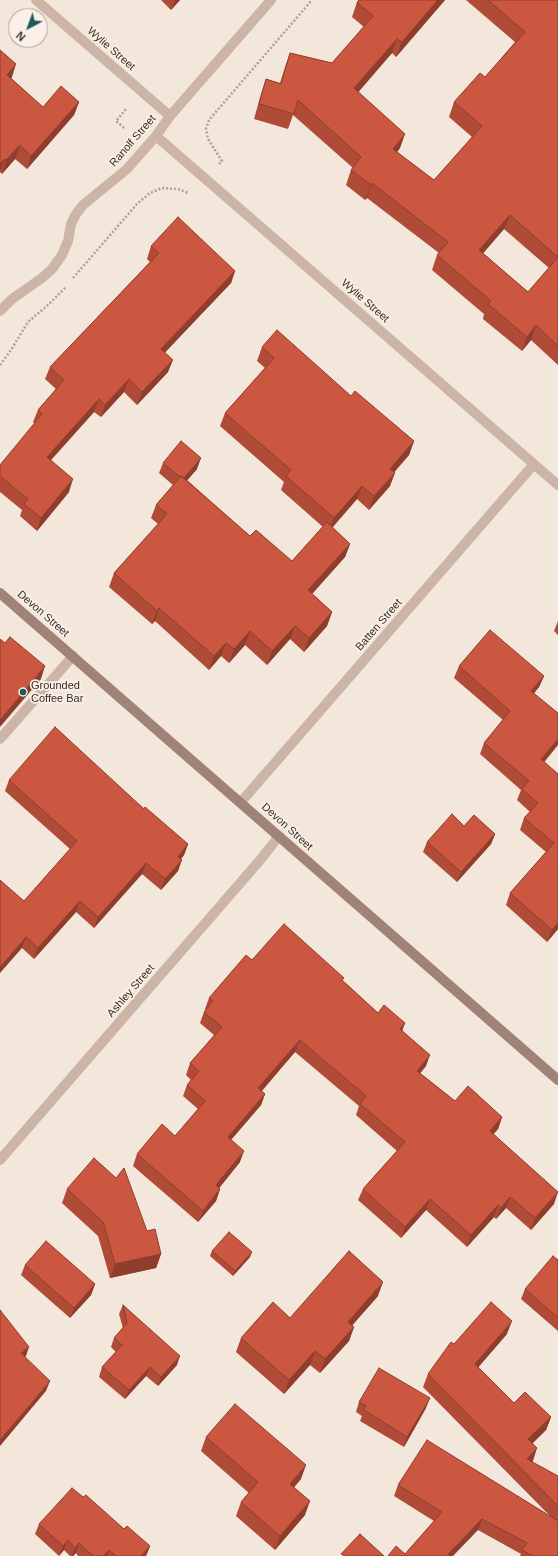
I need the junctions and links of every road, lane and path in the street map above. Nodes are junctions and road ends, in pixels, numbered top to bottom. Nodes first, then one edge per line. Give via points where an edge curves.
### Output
1 (36, 0) edge
2 (271, 0) edge
3 (312, 0) edge
4 (126, 109) dead end
5 (170, 116) junction
6 (124, 128) dead end
7 (156, 136) junction
8 (217, 166) dead end
9 (191, 194) dead end
10 (0, 311) edge
11 (0, 365) edge
12 (534, 464) junction
13 (558, 485) edge
14 (0, 593) edge
15 (73, 656) junction
16 (0, 739) edge
17 (241, 802) junction
18 (279, 836) junction
19 (558, 1080) edge
20 (0, 1160) edge

1 - 5 street, Wylie Street
2 - 5 street, Ranolf Street
3 - 8 path via 209,120 206,129 208,139 222,161
4 - 6 path via 116,121
5 - 7 street, Ranolf Street
7 - 10 street, Ranolf Street via 127,169 83,204 76,214 62,255 52,269
7 - 12 street, Wylie Street
9 - 11 path via 178,189 162,188 150,193 137,204 60,294 28,322
12 - 13 street, Wylie Street
12 - 17 street, Batten Street
14 - 15 main road, Devon Street
15 - 16 street
15 - 17 main road, Devon Street
17 - 18 main road, Devon Street
18 - 19 main road, Devon Street
18 - 20 street, Ashley Street via 262,859

